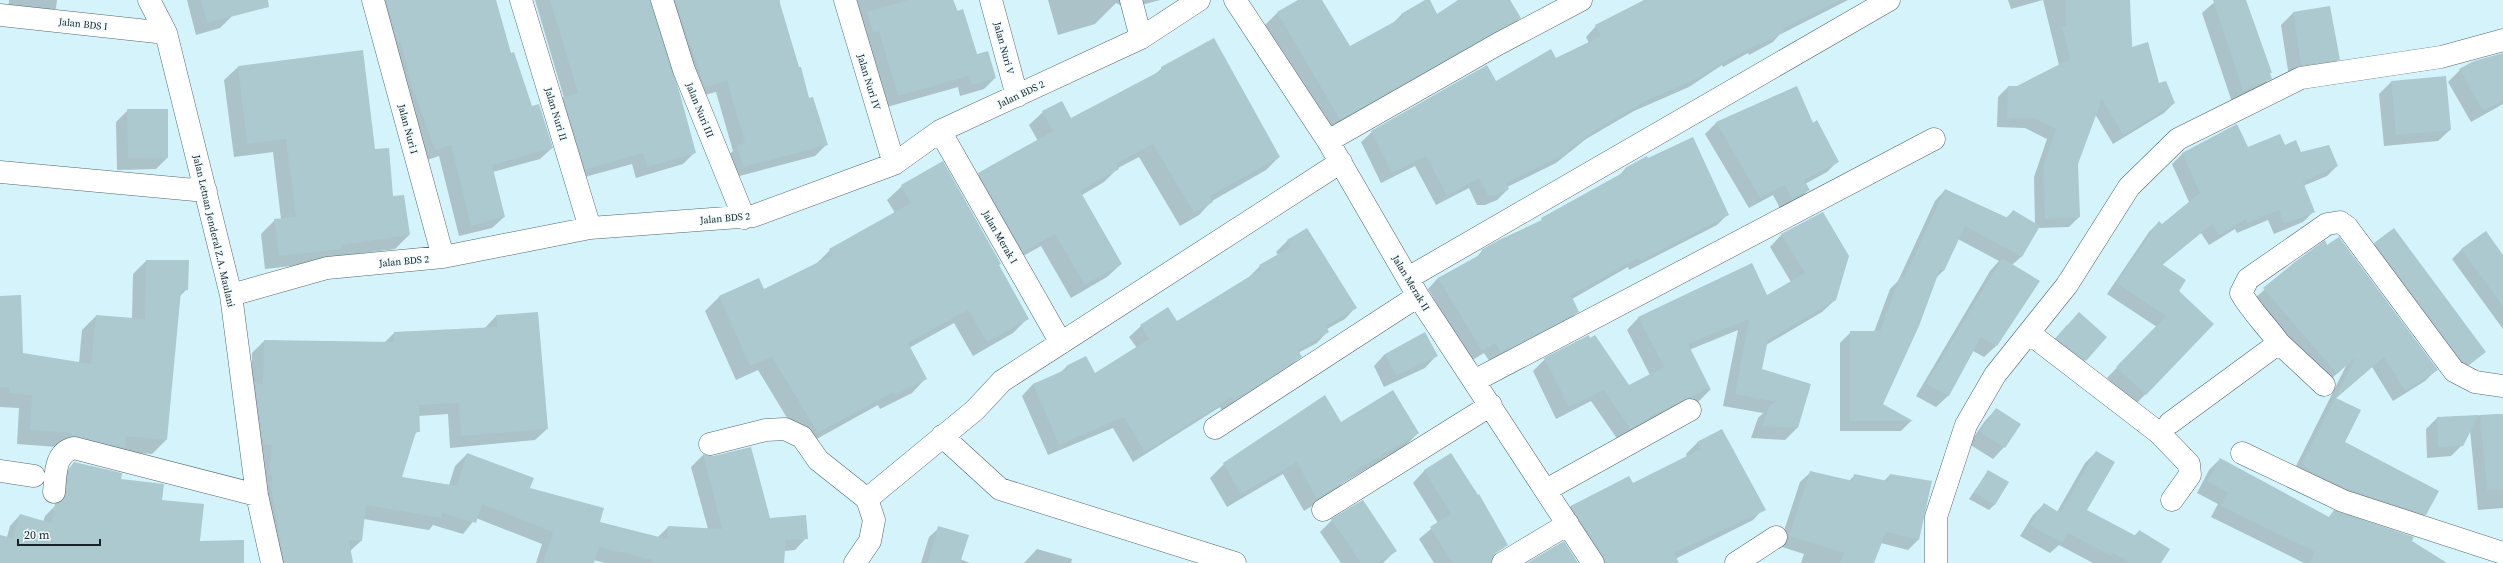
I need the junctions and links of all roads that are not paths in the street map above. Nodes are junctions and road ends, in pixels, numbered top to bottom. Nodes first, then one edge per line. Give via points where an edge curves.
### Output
1 (149, 0) edge
2 (373, 0) edge
3 (521, 0) edge
4 (662, 0) edge
5 (845, 0) edge
6 (991, 0) edge
7 (1131, 0) edge
8 (1199, 0) edge
9 (1235, 0) edge
10 (1581, 0) edge
11 (1889, 0) edge
12 (0, 15) edge
13 (166, 32) junction
14 (1141, 38) junction
15 (2503, 40) edge
16 (1017, 96) junction
17 (940, 131) junction
18 (1934, 138) dead end
19 (1328, 141) junction
20 (1341, 162) junction
21 (894, 164) junction
22 (0, 172) edge
23 (206, 191) junction
24 (744, 218) junction
25 (590, 228) junction
26 (443, 257) junction
27 (1413, 287) junction
28 (231, 295) junction
29 (2029, 333) junction
30 (1061, 343) junction
31 (2279, 343) junction
32 (1474, 381) junction
33 (2324, 384) dead end
34 (2503, 386) edge
35 (1491, 405) junction
36 (1690, 410) dead end
37 (2170, 424) dead end
38 (1215, 428) dead end
39 (942, 436) junction
40 (710, 444) dead end
41 (2242, 453) dead end
42 (0, 471) edge
43 (34, 476) dead end
44 (1546, 490) junction
45 (54, 492) dead end
46 (257, 495) junction
47 (867, 499) junction
48 (2172, 500) dead end
49 (1323, 510) dead end
50 (1568, 524) junction
51 (1776, 537) dead end
52 (2503, 553) edge
53 (272, 563) edge
54 (855, 563) edge
55 (1235, 563) edge
56 (1503, 563) edge
57 (1593, 563) edge
58 (1736, 563) edge
59 (1936, 563) edge

1 - 13 street, Jalan Letnan Jenderal Z.A. Maulani
2 - 26 street, Jalan Nuri I
3 - 25 street, Jalan Nuri II
4 - 24 street, Jalan Nuri III via 684,70
5 - 21 street, Jalan Nuri IV
6 - 16 street, Jalan Nuri V
7 - 14 street
8 - 14 street, Jalan BDS 2
9 - 19 street, Jalan Merak II
10 - 19 street
11 - 27 street
12 - 13 street, Jalan BDS I
13 - 23 street, Jalan Letnan Jenderal Z.A. Maulani
14 - 16 street, Jalan BDS 2
15 - 29 street via 2441,56 2301,78 2178,139 2129,187 2067,285
16 - 17 street, Jalan BDS 2
17 - 21 street, Jalan BDS 2
17 - 30 street, Jalan Merak I
18 - 32 street
19 - 20 street, Jalan Merak II
20 - 27 street, Jalan Merak II
20 - 30 street
21 - 24 street, Jalan BDS 2
22 - 23 street
23 - 28 street, Jalan Letnan Jenderal Z.A. Maulani
24 - 25 street, Jalan BDS 2
25 - 26 street, Jalan BDS 2
26 - 28 street, Jalan BDS 2 via 327,268
27 - 32 street, Jalan Merak II
27 - 38 street
28 - 46 street, Jalan Letnan Jenderal Z.A. Maulani
29 - 48 street via 2159,434 2189,464 2190,475
29 - 59 street via 1995,375 1966,425 1936,517
30 - 39 street via 1002,381 975,410
31 - 33 street
31 - 34 street via 2241,293 2248,278 2327,224 2340,222 2347,227 2454,371 2476,382
31 - 37 street
32 - 35 street, Jalan Merak II
35 - 44 street, Jalan Merak II
35 - 49 street
36 - 44 street
39 - 47 street
39 - 55 street via 1000,489
40 - 47 street via 766,430 785,429 802,437 818,460
41 - 52 street via 2343,501
42 - 43 street
44 - 50 street, Jalan Merak II
45 - 46 street via 58,458 65,450 74,448
46 - 53 street, Jalan Letnan Jenderal Z.A. Maulani
47 - 54 street via 874,520 870,541
50 - 56 street
50 - 57 street, Jalan Merak II
51 - 58 street

